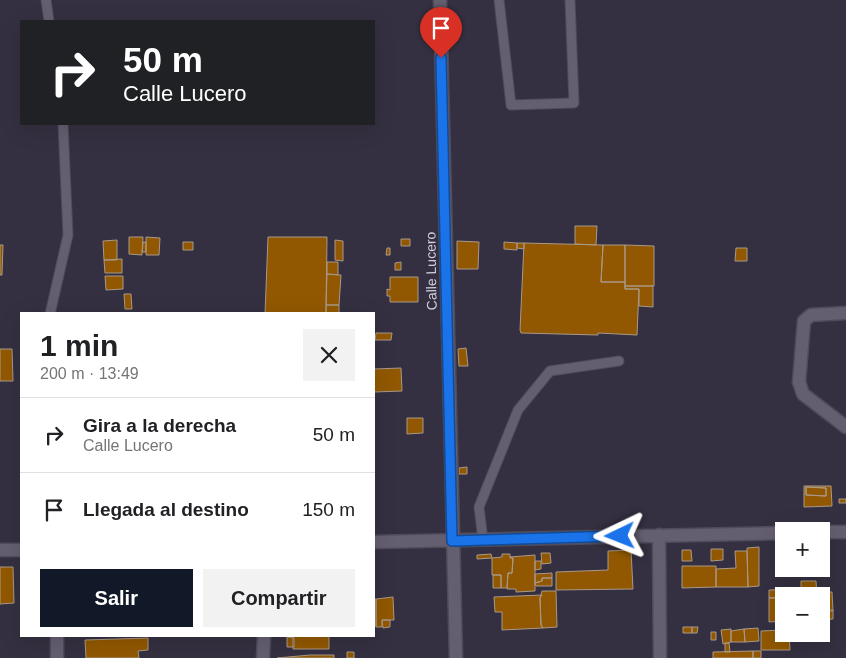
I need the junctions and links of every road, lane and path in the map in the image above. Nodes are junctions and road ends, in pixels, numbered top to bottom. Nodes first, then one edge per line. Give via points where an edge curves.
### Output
1 (46, 0) edge
2 (440, 0) edge
3 (499, 0) edge
4 (570, 0) edge
5 (49, 20) edge
6 (63, 125) edge
7 (50, 312) edge
8 (846, 313) edge
9 (619, 361) dead end
10 (846, 427) edge
11 (830, 532) edge
12 (846, 532) edge
13 (775, 533) edge
14 (659, 535) junction
15 (483, 540) junction
16 (452, 541) junction
17 (375, 542) edge
18 (0, 550) edge
19 (20, 550) edge
20 (57, 637) edge
21 (264, 637) edge
22 (58, 658) edge
23 (263, 658) edge
24 (456, 658) edge
25 (660, 658) edge

1 - 5 lane
2 - 16 street, Calle Lucero
3 - 4 lane via 511,105 574,103
6 - 7 lane via 68,235
8 - 10 street via 812,315 804,321 799,382 804,394
9 - 15 lane via 550,371 518,410 479,507
11 - 12 street
13 - 14 street
14 - 15 street
14 - 25 street
15 - 16 street
16 - 17 street
16 - 24 street, Calle Lucero
18 - 19 street
20 - 22 street
21 - 23 street

